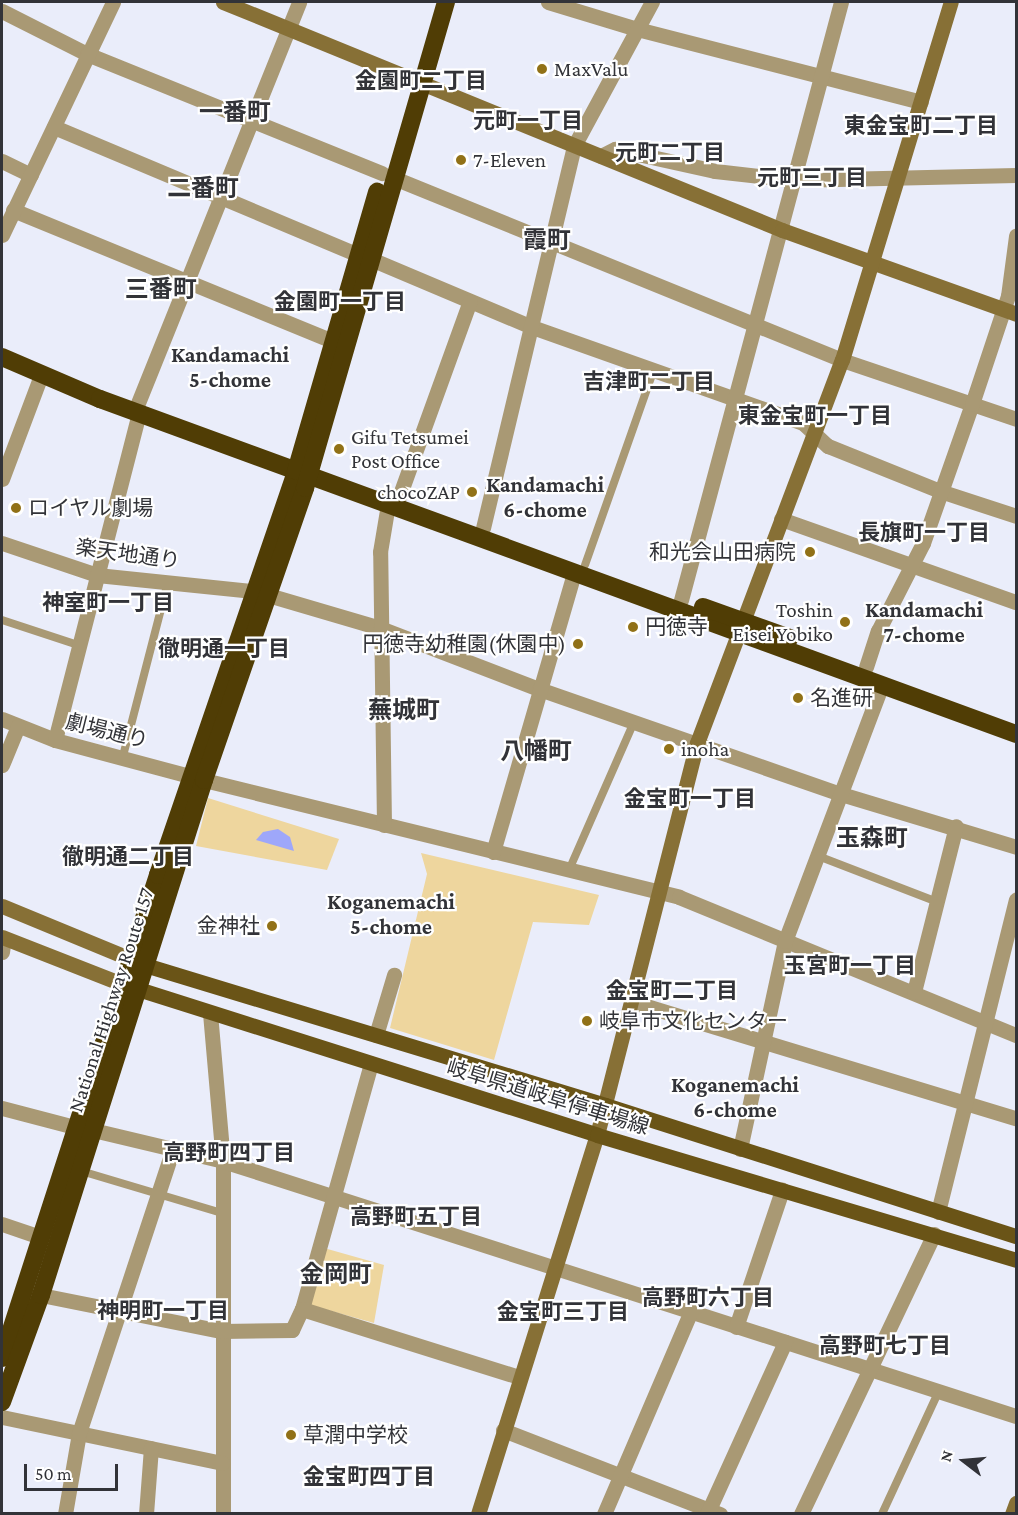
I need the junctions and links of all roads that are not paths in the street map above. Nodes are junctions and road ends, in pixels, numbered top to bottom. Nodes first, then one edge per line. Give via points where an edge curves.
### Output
1 (113, 2) edge
2 (223, 2) edge
3 (298, 2) edge
4 (434, 2) edge
5 (446, 2) edge
6 (548, 2) edge
7 (652, 2) edge
8 (841, 2) edge
9 (951, 2) edge
10 (2, 13) edge
11 (290, 29) junction
12 (637, 29) junction
13 (87, 54) junction
14 (821, 78) junction
15 (417, 81) junction
16 (921, 102) junction
17 (252, 120) junction
18 (54, 127) junction
19 (574, 146) junction
20 (601, 156) junction
21 (2, 161) edge
22 (31, 175) junction
23 (1017, 175) edge
24 (388, 176) junction
25 (794, 180) junction
26 (896, 180) junction
27 (220, 197) junction
28 (13, 210) junction
29 (782, 230) junction
30 (2, 235) edge
31 (1016, 238) edge
32 (553, 240) junction
33 (364, 257) junction
34 (871, 264) junction
35 (187, 281) junction
36 (470, 302) junction
37 (1010, 311) edge
38 (756, 324) junction
39 (532, 327) junction
40 (334, 342) junction
41 (2, 347) edge
42 (2, 357) edge
43 (842, 360) junction
44 (652, 372) junction
45 (41, 375) junction
46 (736, 399) junction
47 (972, 404) junction
48 (139, 408) junction
49 (1017, 419) edge
50 (815, 434) junction
51 (303, 468) junction
52 (2, 479) edge
53 (940, 491) junction
54 (393, 501) junction
55 (1017, 516) edge
56 (782, 519) junction
57 (483, 528) junction
58 (2, 543) edge
59 (913, 566) junction
60 (579, 569) junction
61 (97, 574) junction
62 (168, 582) junction
63 (260, 593) junction
64 (681, 600) junction
65 (1017, 602) edge
66 (2, 620) edge
67 (742, 627) junction
68 (380, 628) junction
69 (78, 645) junction
70 (866, 667) junction
71 (882, 684) junction
72 (539, 689) junction
73 (2, 719) edge
74 (635, 720) junction
75 (1017, 722) edge
76 (18, 726) junction
77 (1017, 734) edge
78 (55, 740) junction
79 (697, 742) junction
80 (123, 756) junction
81 (2, 765) edge
82 (198, 777) junction
83 (841, 794) junction
84 (384, 825) junction
85 (956, 826) junction
86 (1017, 847) edge
87 (493, 852) junction
88 (818, 856) junction
89 (569, 872) junction
90 (660, 893) junction
91 (1017, 900) edge
92 (937, 902) junction
93 (2, 906) edge
94 (785, 941) junction
95 (2, 943) edge
96 (138, 963) junction
97 (394, 975) dead end
98 (130, 987) junction
99 (914, 992) junction
100 (633, 1002) junction
101 (210, 1013) junction
102 (983, 1021) junction
103 (376, 1035) junction
104 (1017, 1035) edge
105 (762, 1043) junction
106 (371, 1064) junction
107 (963, 1102) junction
108 (605, 1105) junction
109 (2, 1108) edge
110 (1017, 1118) edge
111 (75, 1127) junction
112 (93, 1130) junction
113 (597, 1136) junction
114 (173, 1148) junction
115 (740, 1149) junction
116 (223, 1161) junction
117 (80, 1171) junction
118 (782, 1190) junction
119 (158, 1195) junction
120 (333, 1197) junction
121 (938, 1212) junction
122 (222, 1213) junction
123 (2, 1224) edge
124 (933, 1234) junction
125 (1017, 1236) edge
126 (40, 1237) junction
127 (1017, 1260) edge
128 (555, 1268) junction
129 (41, 1295) junction
130 (302, 1309) junction
131 (120, 1311) junction
132 (691, 1311) junction
133 (736, 1327) junction
134 (222, 1331) junction
135 (785, 1342) junction
136 (2, 1358) edge
137 (870, 1370) junction
138 (519, 1377) junction
139 (938, 1393) junction
140 (2, 1401) edge
141 (1017, 1416) edge
142 (2, 1417) edge
143 (503, 1430) junction
144 (79, 1433) junction
145 (151, 1448) junction
146 (222, 1463) junction
147 (621, 1475) junction
148 (1017, 1503) edge
149 (712, 1512) edge
150 (65, 1514) edge
151 (146, 1514) edge
152 (223, 1514) edge
153 (478, 1514) edge
154 (604, 1514) edge
155 (801, 1514) edge
156 (882, 1514) edge
157 (1012, 1514) edge

1 - 13 street
2 - 11 street
3 - 11 street
4 - 15 highway
5 - 15 highway
6 - 12 street
7 - 12 street
8 - 14 street
9 - 16 street
10 - 13 street
11 - 15 street
11 - 17 street
12 - 14 street
12 - 19 street
13 - 17 street
13 - 18 street
14 - 16 street
14 - 25 street
15 - 19 street
15 - 24 highway
16 - 26 street
17 - 24 street
17 - 27 street
18 - 22 street
18 - 27 street
19 - 20 street
19 - 32 street
20 - 25 street via 615,149 714,171
20 - 29 street
21 - 22 street
22 - 28 street
23 - 26 street
24 - 32 street
24 - 33 highway
25 - 26 street
25 - 29 street
26 - 34 street
27 - 33 street
27 - 35 street
28 - 30 street
28 - 35 street
29 - 34 street
29 - 38 street
31 - 37 street
32 - 38 street
32 - 39 street
33 - 36 street
33 - 40 highway
33 - 51 highway
34 - 37 street
34 - 43 street
35 - 40 street
35 - 48 street
36 - 39 street
36 - 54 street
37 - 47 street
38 - 43 street
38 - 46 street
39 - 44 street
39 - 57 street
40 - 51 highway
41 - 48 highway
42 - 45 highway
43 - 47 street
43 - 50 street
44 - 46 street
44 - 60 lane
45 - 48 highway
45 - 52 street
46 - 50 street via 803,423
46 - 64 street
47 - 49 street
47 - 53 street
48 - 51 highway
48 - 61 street
50 - 53 street via 828,446
50 - 56 street
51 - 54 highway
51 - 63 highway, National Highway Route 157
53 - 55 street
53 - 59 street
54 - 57 highway
54 - 60 highway
54 - 68 street via 381,552
56 - 59 street
56 - 67 street
57 - 60 highway
58 - 61 street, 楽天地通り
59 - 65 street
59 - 70 street via 878,631
60 - 64 highway
60 - 67 highway
60 - 72 street
61 - 62 street, 楽天地通り
61 - 69 street
62 - 63 street, 楽天地通り
62 - 80 lane
63 - 68 street, 楽天地通り
63 - 82 highway, National Highway Route 157
64 - 67 highway
66 - 69 lane
67 - 70 highway
67 - 71 highway
67 - 79 street
68 - 72 street, 楽天地通り
68 - 84 street
69 - 78 street
70 - 75 highway
71 - 77 highway
71 - 83 street
72 - 74 street, 楽天地通り
72 - 87 street
73 - 76 street, 劇場通り
74 - 79 street, 楽天地通り
74 - 89 lane
76 - 78 street, 劇場通り
76 - 81 street
78 - 80 street, 劇場通り
79 - 83 street, 楽天地通り
79 - 90 street
80 - 82 street, 劇場通り
82 - 84 street, 劇場通り
82 - 96 highway, National Highway Route 157
83 - 85 street, 楽天地通り
83 - 88 street
84 - 87 street, 劇場通り
85 - 86 street, 楽天地通り
85 - 92 street
87 - 89 street, 劇場通り
88 - 92 lane
88 - 94 street
89 - 90 street, 劇場通り
90 - 94 street, 劇場通り
90 - 100 street
91 - 102 street
92 - 99 street
93 - 96 street
94 - 99 street, 劇場通り
94 - 105 street
95 - 98 street
96 - 98 highway, National Highway Route 157
96 - 103 main road, 岐阜県道岐阜停車場線
97 - 103 street
98 - 101 main road, 岐阜県道岐阜停車場線
98 - 111 highway, National Highway Route 157
98 - 112 highway, National Highway Route 157
99 - 102 street, 劇場通り
100 - 105 street
100 - 108 street
101 - 106 main road, 岐阜県道岐阜停車場線
101 - 116 street
102 - 104 street, 劇場通り
102 - 107 street
103 - 108 main road, 岐阜県道岐阜停車場線
105 - 107 street
105 - 115 street
106 - 113 main road, 岐阜県道岐阜停車場線
106 - 120 street
107 - 110 street
107 - 121 street
108 - 113 street
108 - 115 main road, 岐阜県道岐阜停車場線
109 - 111 street
111 - 126 highway, National Highway Route 157
112 - 114 street
112 - 117 highway, National Highway Route 157
113 - 118 main road, 岐阜県道岐阜停車場線
113 - 128 street
114 - 116 street
114 - 119 street
115 - 121 main road, 岐阜県道岐阜停車場線
116 - 120 street
116 - 122 street
117 - 119 lane
117 - 129 highway, National Highway Route 157
118 - 124 main road, 岐阜県道岐阜停車場線
118 - 133 street
119 - 122 lane
119 - 131 street
120 - 128 street
120 - 130 street
121 - 125 main road, 岐阜県道岐阜停車場線
122 - 134 street
123 - 126 street
124 - 127 main road, 岐阜県道岐阜停車場線
124 - 137 street
126 - 136 highway, National Highway Route 157
128 - 132 street
128 - 138 street
129 - 131 street
129 - 140 highway, National Highway Route 157
130 - 134 street via 292,1330
130 - 138 street
131 - 134 street
131 - 144 street
132 - 133 street
132 - 147 street
133 - 135 street
134 - 146 street
135 - 137 street
135 - 149 street
137 - 139 street
137 - 155 street
138 - 143 street
139 - 141 street
139 - 156 lane
142 - 144 street
143 - 147 street
143 - 153 street
144 - 145 street
144 - 150 street
145 - 146 street
145 - 151 street
146 - 152 street
147 - 149 street
147 - 154 street
148 - 157 street

